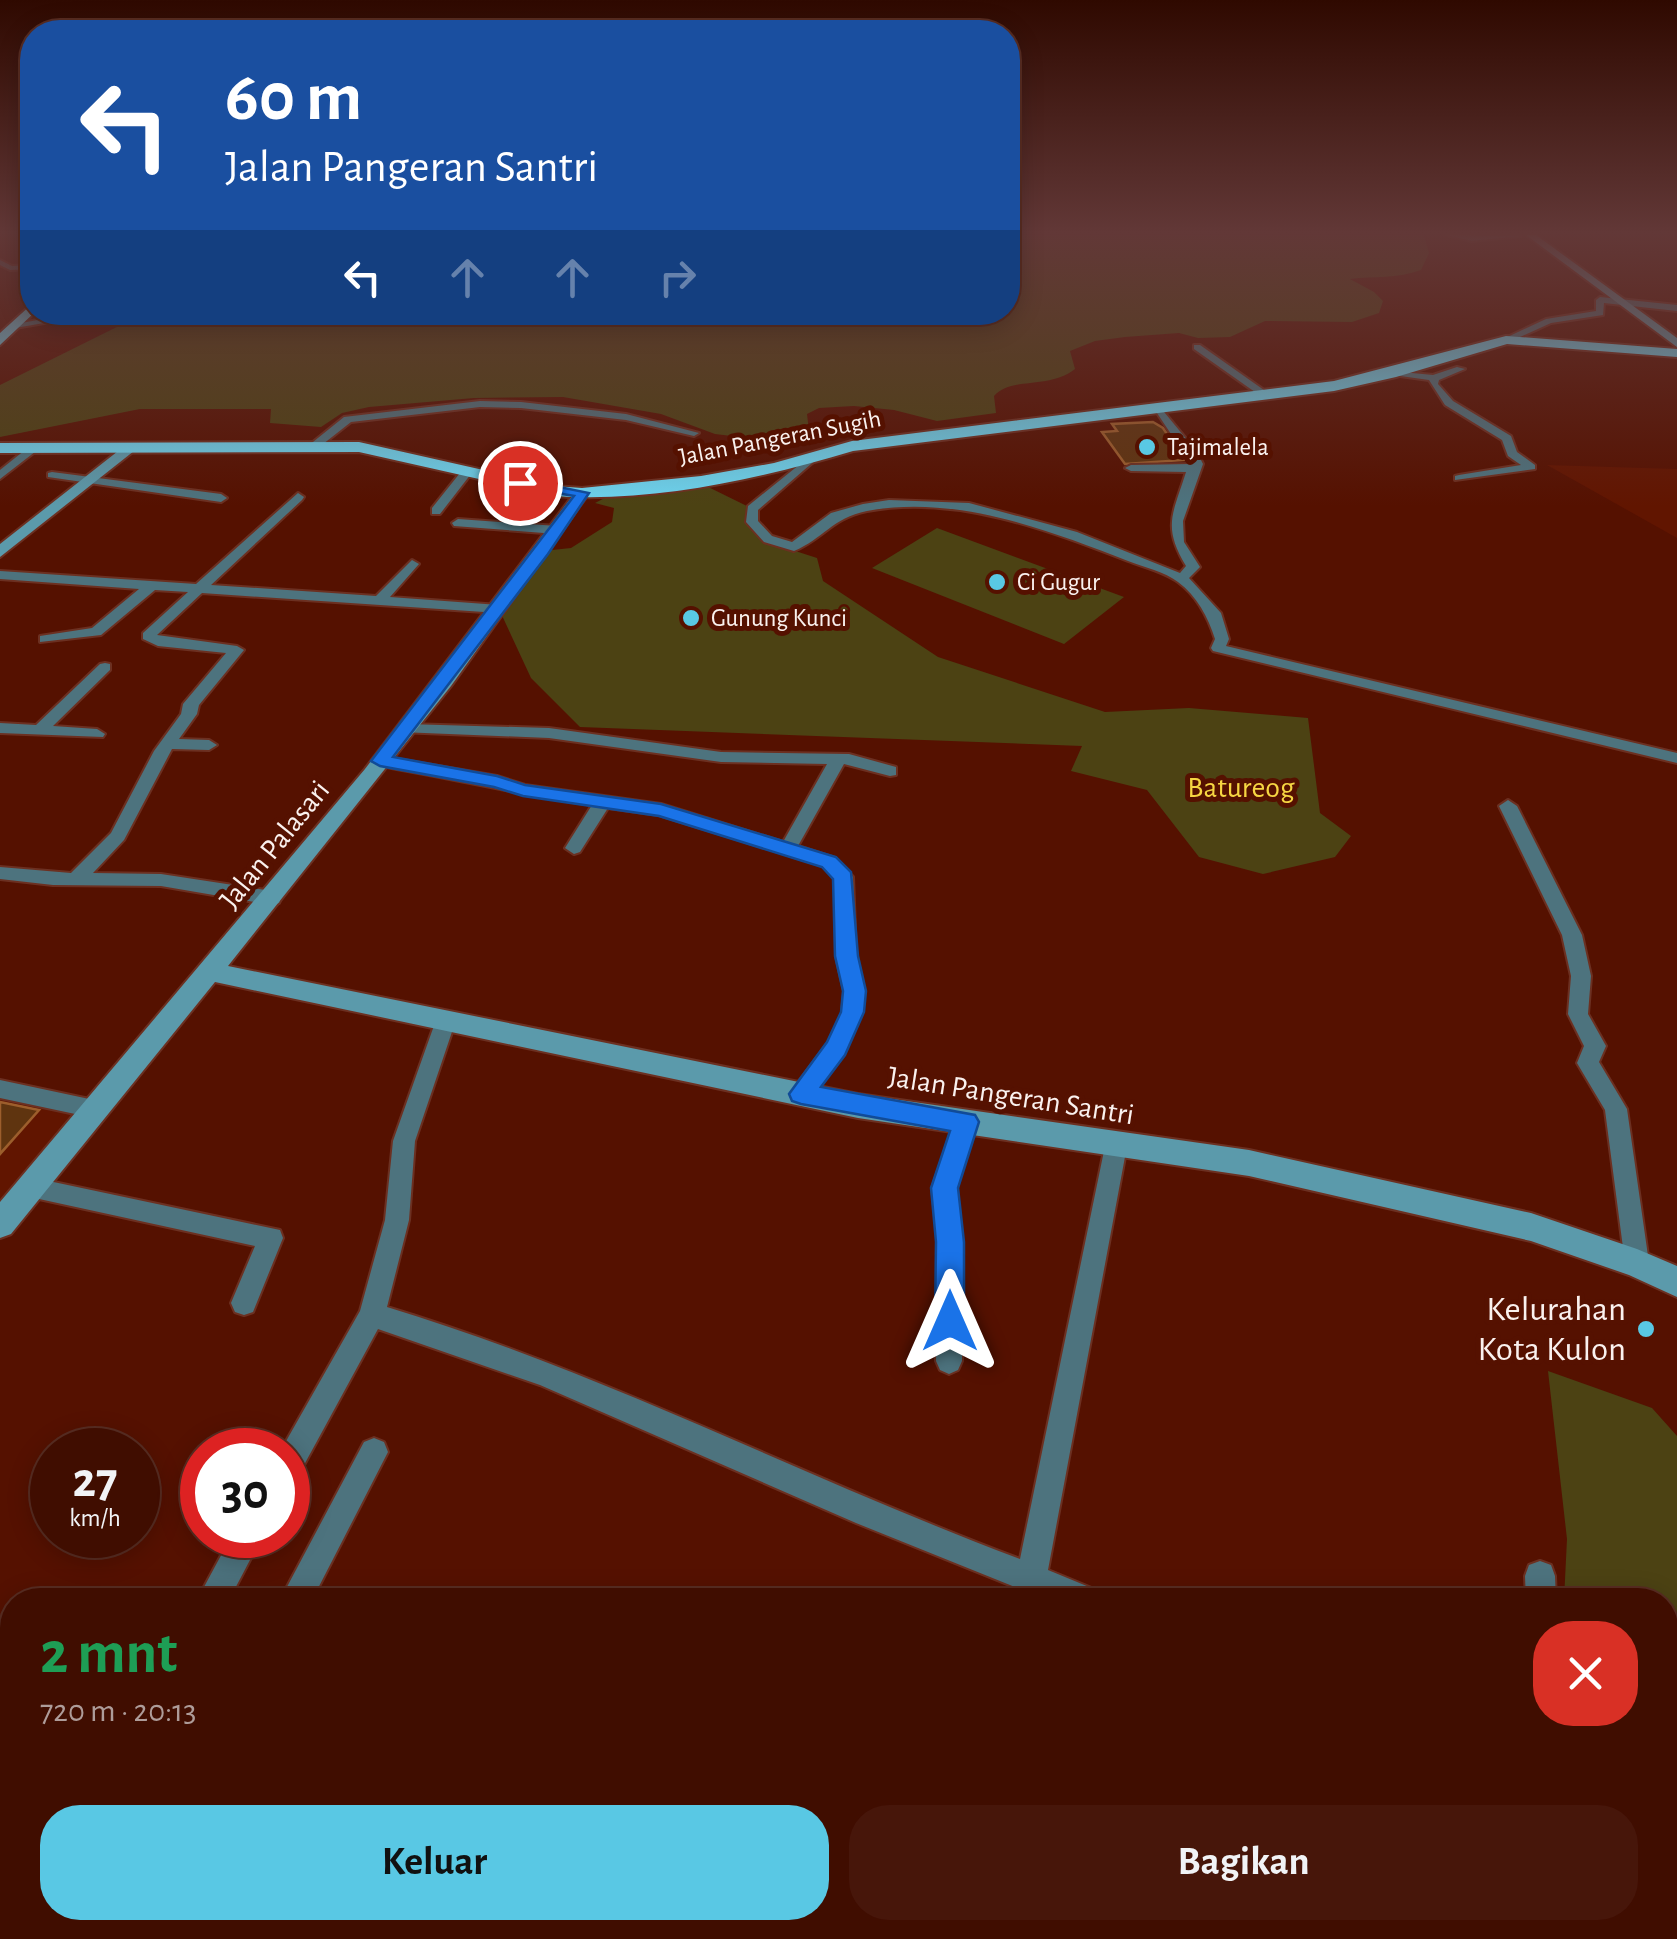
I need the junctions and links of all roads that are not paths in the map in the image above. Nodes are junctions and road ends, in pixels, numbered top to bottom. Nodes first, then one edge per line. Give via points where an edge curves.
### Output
1 (1562, 325) edge
2 (1651, 325) edge
3 (1542, 332) junction
4 (1677, 343) edge
5 (1197, 347) dead end
6 (1677, 354) edge
7 (1460, 369) dead end
8 (1391, 374) junction
9 (1434, 378) junction
10 (1266, 394) junction
11 (1160, 410) junction
12 (694, 433) dead end
13 (314, 446) junction
14 (34, 448) junction
15 (132, 448) junction
16 (3, 449) edge
17 (815, 455) junction
18 (1131, 468) dead end
19 (1194, 469) junction
20 (468, 470) junction
21 (52, 475) dead end
22 (0, 476) edge
23 (1459, 478) dead end
24 (94, 479) junction
25 (582, 493) junction
26 (298, 496) dead end
27 (220, 498) dead end
28 (436, 510) dead end
29 (458, 523) dead end
30 (557, 530) junction
31 (0, 552) edge
32 (412, 564) dead end
33 (0, 575) edge
34 (1182, 578) junction
35 (152, 584) junction
36 (198, 586) junction
37 (382, 598) junction
38 (498, 608) junction
39 (96, 632) junction
40 (115, 638) dead end
41 (45, 639) dead end
42 (105, 667) dead end
43 (0, 728) edge
44 (406, 729) junction
45 (40, 730) junction
46 (97, 734) dead end
47 (167, 744) junction
48 (209, 744) dead end
49 (838, 758) junction
50 (1677, 758) edge
51 (380, 761) junction
52 (890, 771) dead end
53 (603, 802) junction
54 (1508, 806) dead end
55 (574, 848) dead end
56 (788, 848) junction
57 (0, 873) edge
58 (78, 877) junction
59 (272, 898) junction
60 (211, 972) junction
61 (446, 1020) junction
62 (0, 1089) edge
63 (801, 1094) junction
64 (94, 1109) junction
65 (966, 1122) junction
66 (1116, 1146) junction
67 (30, 1187) junction
68 (0, 1224) edge
69 (1636, 1263) junction
70 (1677, 1282) edge
71 (244, 1303) dead end
72 (372, 1315) junction
73 (949, 1360) dead end
74 (309, 1428) edge
75 (374, 1452) dead end
76 (235, 1558) edge
77 (1031, 1578) junction
78 (219, 1588) edge
79 (300, 1588) edge
80 (1054, 1588) edge

1 - 3 street
2 - 4 street
3 - 6 highway, Jalan Pangeran Sugih
3 - 8 highway, Jalan Pangeran Sugih
5 - 10 street
7 - 9 street
8 - 9 street
8 - 10 highway, Jalan Pangeran Sugih
9 - 23 street via 1449,403 1506,438 1512,454 1531,466
10 - 11 highway, Jalan Pangeran Sugih
11 - 17 highway, Jalan Pangeran Sugih
11 - 19 street via 1193,454
12 - 13 street via 626,417 480,404 348,419
13 - 15 highway, Jalan Pangeran Sugih
13 - 20 highway, Jalan Pangeran Sugih via 377,449
14 - 15 highway, Jalan Pangeran Sugih
14 - 16 highway, Jalan Pangeran Sugih
14 - 22 street
15 - 24 street
17 - 25 highway, Jalan Pangeran Sugih via 736,476
17 - 34 street via 752,509 752,522 768,539 794,546 835,516 890,504 969,506 1073,535
18 - 19 street
19 - 34 street via 1177,521 1178,542 1193,567
20 - 25 highway, Jalan Pangeran Sugih
20 - 28 street
21 - 24 street
24 - 27 street
24 - 31 street
25 - 30 street, Jalan Palasari
26 - 36 street
29 - 30 street
30 - 38 street, Jalan Palasari
32 - 37 street
33 - 35 street
34 - 50 street via 1214,613 1222,638 1218,648
35 - 36 street
35 - 39 street
36 - 37 street
36 - 47 street via 148,636 237,650 190,704
37 - 38 street
38 - 44 street, Jalan Palasari
39 - 40 street
39 - 41 street
42 - 45 street
43 - 45 street
44 - 49 street via 549,734 721,758
44 - 51 street, Jalan Palasari
45 - 46 street
47 - 48 street
47 - 58 street via 112,845
49 - 52 street
49 - 56 street
51 - 53 street
51 - 59 street, Jalan Palasari
53 - 55 street
53 - 56 street via 661,810
54 - 69 street via 1572,935 1581,976 1578,1014 1595,1046 1588,1064 1616,1109
56 - 63 street via 829,862 844,877 854,991 836,1048
57 - 58 street
58 - 59 street via 161,880
59 - 60 street, Jalan Palasari
60 - 61 street, Jalan Pangeran Santri
60 - 64 street, Jalan Palasari
61 - 63 street, Jalan Pangeran Santri
61 - 72 street via 404,1140 397,1220
62 - 64 street
63 - 65 street, Jalan Pangeran Santri
64 - 67 street, Jalan Palasari
65 - 66 street, Jalan Pangeran Santri
65 - 73 street via 944,1188
66 - 69 street, Jalan Pangeran Santri via 1315,1176 1531,1227
66 - 77 street
67 - 68 street, Jalan Palasari
67 - 71 street via 272,1238
69 - 70 street, Jalan Pangeran Santri
72 - 74 street
72 - 77 street via 533,1370 916,1537
75 - 79 street
76 - 78 street
77 - 80 street

